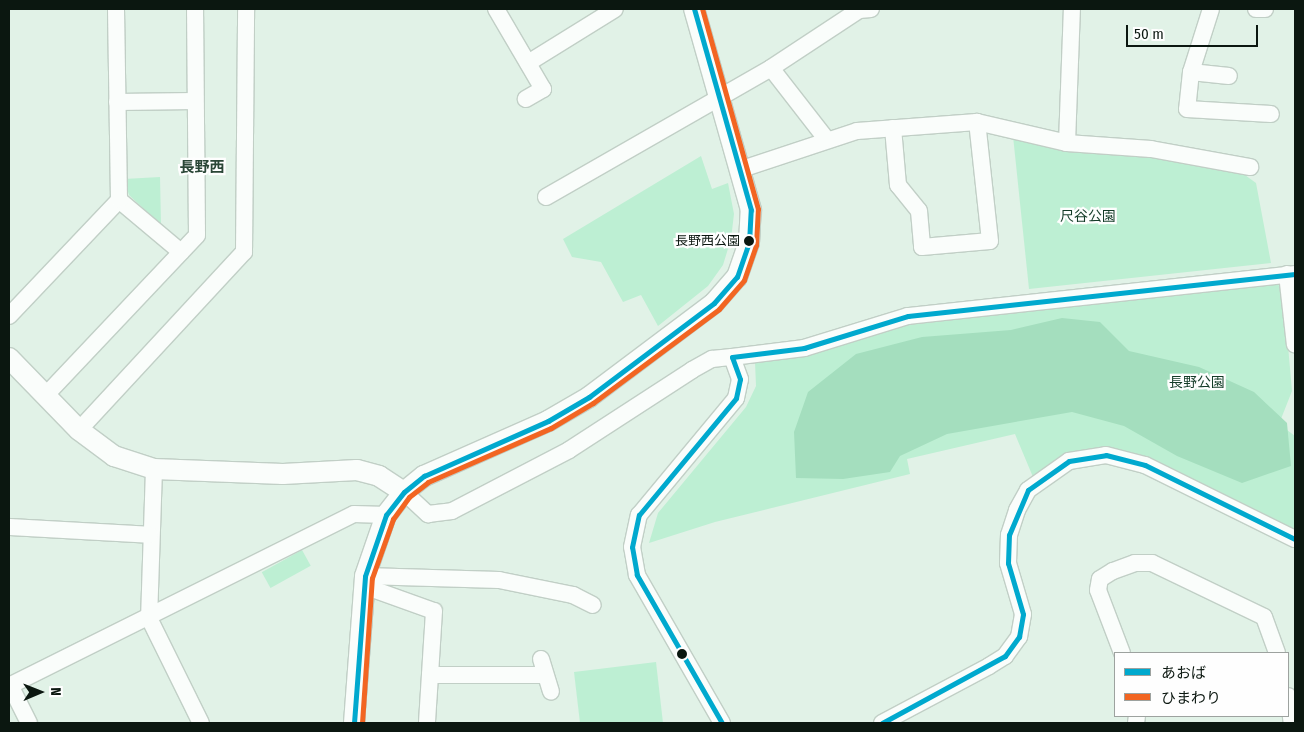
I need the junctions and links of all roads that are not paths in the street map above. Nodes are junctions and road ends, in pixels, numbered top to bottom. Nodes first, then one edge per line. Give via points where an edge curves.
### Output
1 (116, 9) edge
2 (195, 9) edge
3 (246, 9) edge
4 (496, 9) edge
5 (615, 9) edge
6 (694, 9) edge
7 (863, 9) edge
8 (1072, 9) edge
9 (1211, 9) edge
10 (1256, 9) edge
11 (1263, 9) edge
12 (590, 16) edge
13 (528, 64) junction
14 (771, 68) junction
15 (1191, 72) junction
16 (1229, 76) dead end
17 (720, 95) junction
18 (526, 99) dead end
19 (196, 101) junction
20 (117, 102) junction
21 (1271, 114) dead end
22 (978, 122) junction
23 (893, 128) junction
24 (827, 140) junction
25 (1067, 143) junction
26 (1250, 166) dead end
27 (742, 169) junction
28 (546, 197) dead end
29 (119, 200) junction
30 (181, 252) junction
31 (1291, 274) edge
32 (9, 316) edge
33 (1295, 345) edge
34 (732, 357) junction
35 (9, 358) edge
36 (45, 396) junction
37 (79, 430) junction
38 (154, 469) junction
39 (404, 492) junction
40 (386, 515) junction
41 (9, 527) edge
42 (150, 535) junction
43 (1295, 539) edge
44 (364, 581) junction
45 (593, 605) dead end
46 (150, 618) junction
47 (1122, 652) edge
48 (1277, 652) edge
49 (430, 674) junction
50 (9, 686) edge
51 (551, 692) dead end
52 (1289, 703) edge
53 (29, 723) edge
54 (201, 723) edge
55 (354, 723) edge
56 (427, 723) edge
57 (722, 723) edge
58 (882, 723) edge
59 (1292, 723) edge

1 - 20 street
2 - 19 street
3 - 37 street via 244,252
4 - 13 street
5 - 12 street
6 - 17 street
7 - 14 street
8 - 25 street
9 - 15 street
10 - 11 street
12 - 13 street
13 - 18 street via 543,89
14 - 17 street
14 - 24 street
15 - 16 street
15 - 21 street via 1187,109
17 - 27 street
17 - 28 street
19 - 20 street
19 - 30 street via 197,236
20 - 29 street
22 - 23 street
22 - 23 street via 990,241 922,247 919,211 898,185
22 - 25 street
23 - 24 street via 857,131
24 - 27 street
25 - 26 street via 1151,149
27 - 39 street via 751,210 749,243 737,277 714,303 589,397 548,421 424,476
29 - 30 street
29 - 32 street
30 - 36 street
31 - 33 street
31 - 34 street via 908,316 804,348
34 - 39 street via 712,359 692,370 568,450 452,511 428,514
34 - 57 street via 740,379 736,398 639,515 632,547 637,575
35 - 36 street
36 - 37 street
37 - 38 street via 114,456
38 - 39 street via 283,474 357,470 379,476
38 - 42 street
39 - 40 street
40 - 44 street
40 - 46 street via 354,514
41 - 42 street
42 - 46 street
43 - 58 street via 1145,466 1106,454 1069,461 1028,490 1009,535 1008,563 1023,614 1019,637 1005,656
44 - 45 street via 499,580 573,595
44 - 49 street via 434,610
44 - 55 street
46 - 50 street
46 - 54 street
47 - 48 street via 1098,590 1100,580 1113,570 1135,563 1152,563 1264,617
49 - 51 street via 543,667
49 - 56 street
50 - 53 street
52 - 59 street

